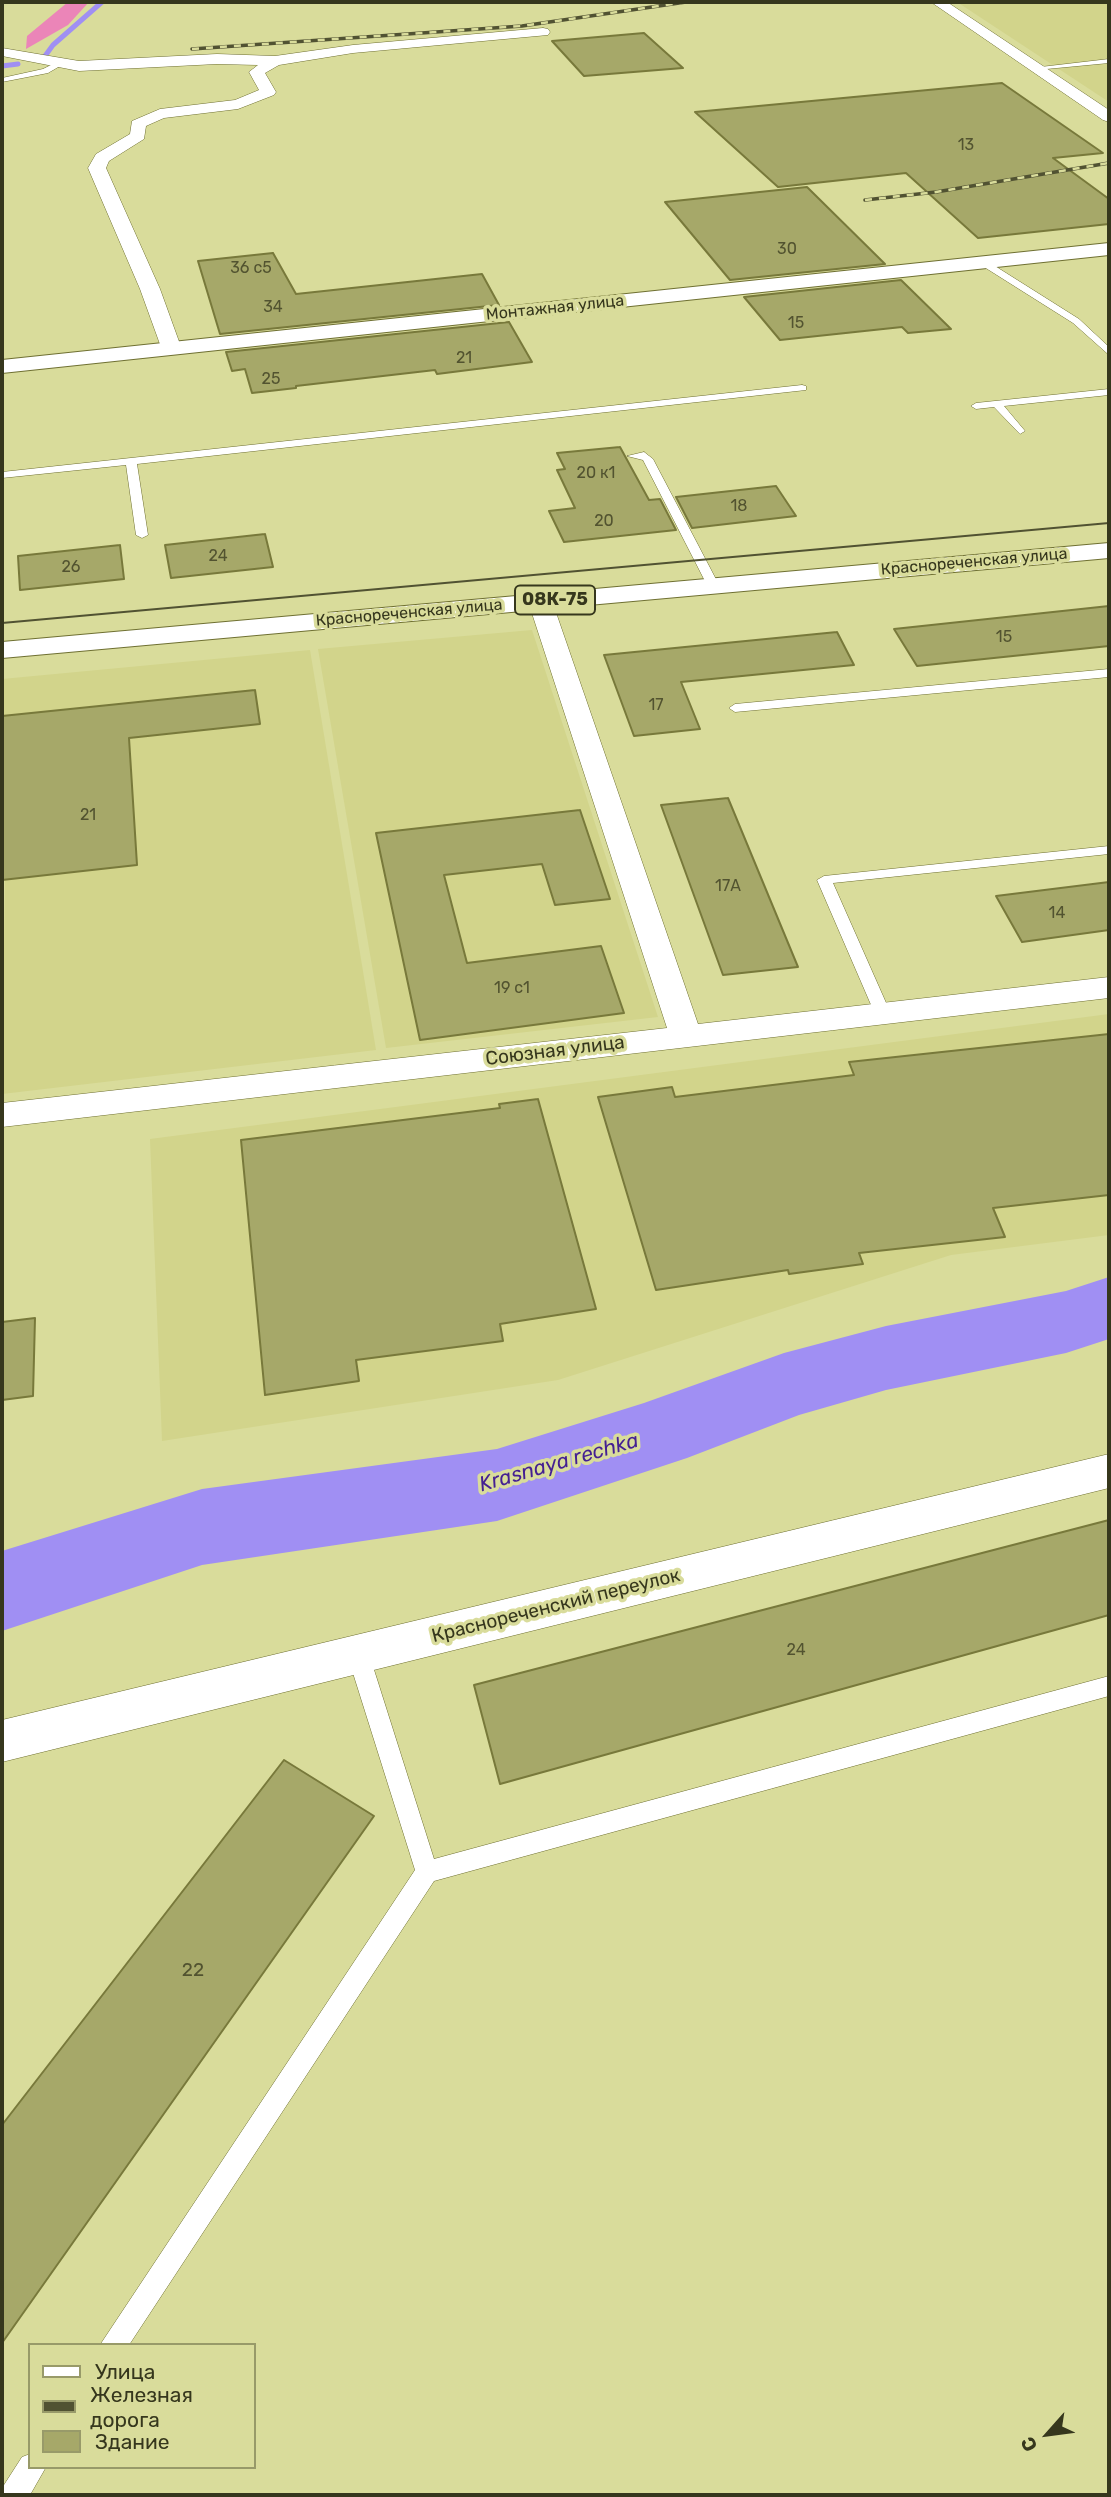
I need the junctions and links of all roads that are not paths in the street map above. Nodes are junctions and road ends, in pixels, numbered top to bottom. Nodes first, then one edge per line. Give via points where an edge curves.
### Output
1 (938, 2) edge
2 (543, 32) dead end
3 (2, 52) edge
4 (275, 61) junction
5 (1109, 61) edge
6 (57, 64) junction
7 (1036, 68) junction
8 (2, 80) edge
9 (1109, 117) edge
10 (1109, 249) edge
11 (984, 263) junction
12 (171, 347) junction
13 (1109, 352) edge
14 (2, 367) edge
15 (802, 388) dead end
16 (1109, 392) edge
17 (996, 404) junction
18 (976, 406) dead end
19 (1020, 431) dead end
20 (632, 456) dead end
21 (131, 461) junction
22 (2, 475) edge
23 (142, 535) dead end
24 (1109, 550) edge
25 (713, 585) junction
26 (540, 601) junction
27 (2, 650) edge
28 (1109, 673) edge
29 (735, 708) dead end
30 (1109, 850) edge
31 (1109, 988) edge
32 (883, 1014) junction
33 (686, 1037) junction
34 (2, 1115) edge
35 (1109, 1471) edge
36 (358, 1654) junction
37 (1109, 1686) edge
38 (2, 1741) edge
39 (427, 1872) junction
40 (114, 2343) edge
41 (31, 2469) edge
42 (13, 2495) edge

1 - 7 street
2 - 4 street via 353,49
3 - 6 street
4 - 6 street
4 - 12 street via 257,72 268,92 238,104 160,114 138,124 138,136 103,158 97,168
5 - 7 lane
6 - 8 lane
7 - 9 street
10 - 11 street, Монтажная улица
11 - 12 street, Монтажная улица
11 - 13 lane via 1076,321
12 - 14 street, Монтажная улица
15 - 21 lane
16 - 17 lane
17 - 18 lane
17 - 19 lane
20 - 25 lane via 648,459
21 - 22 lane
21 - 23 lane
24 - 25 street, Краснореченская улица / 08К-75
25 - 26 street, Краснореченская улица / 08К-75
26 - 27 street, Краснореченская улица / 08К-75
26 - 33 street
28 - 29 lane
30 - 32 lane via 824,880
31 - 32 street, Союзная улица
32 - 33 street, Союзная улица
33 - 34 street, Союзная улица
35 - 36 street, Краснореченский переулок
36 - 38 street, Краснореченский переулок
36 - 39 lane
37 - 39 lane
39 - 40 lane
41 - 42 lane

